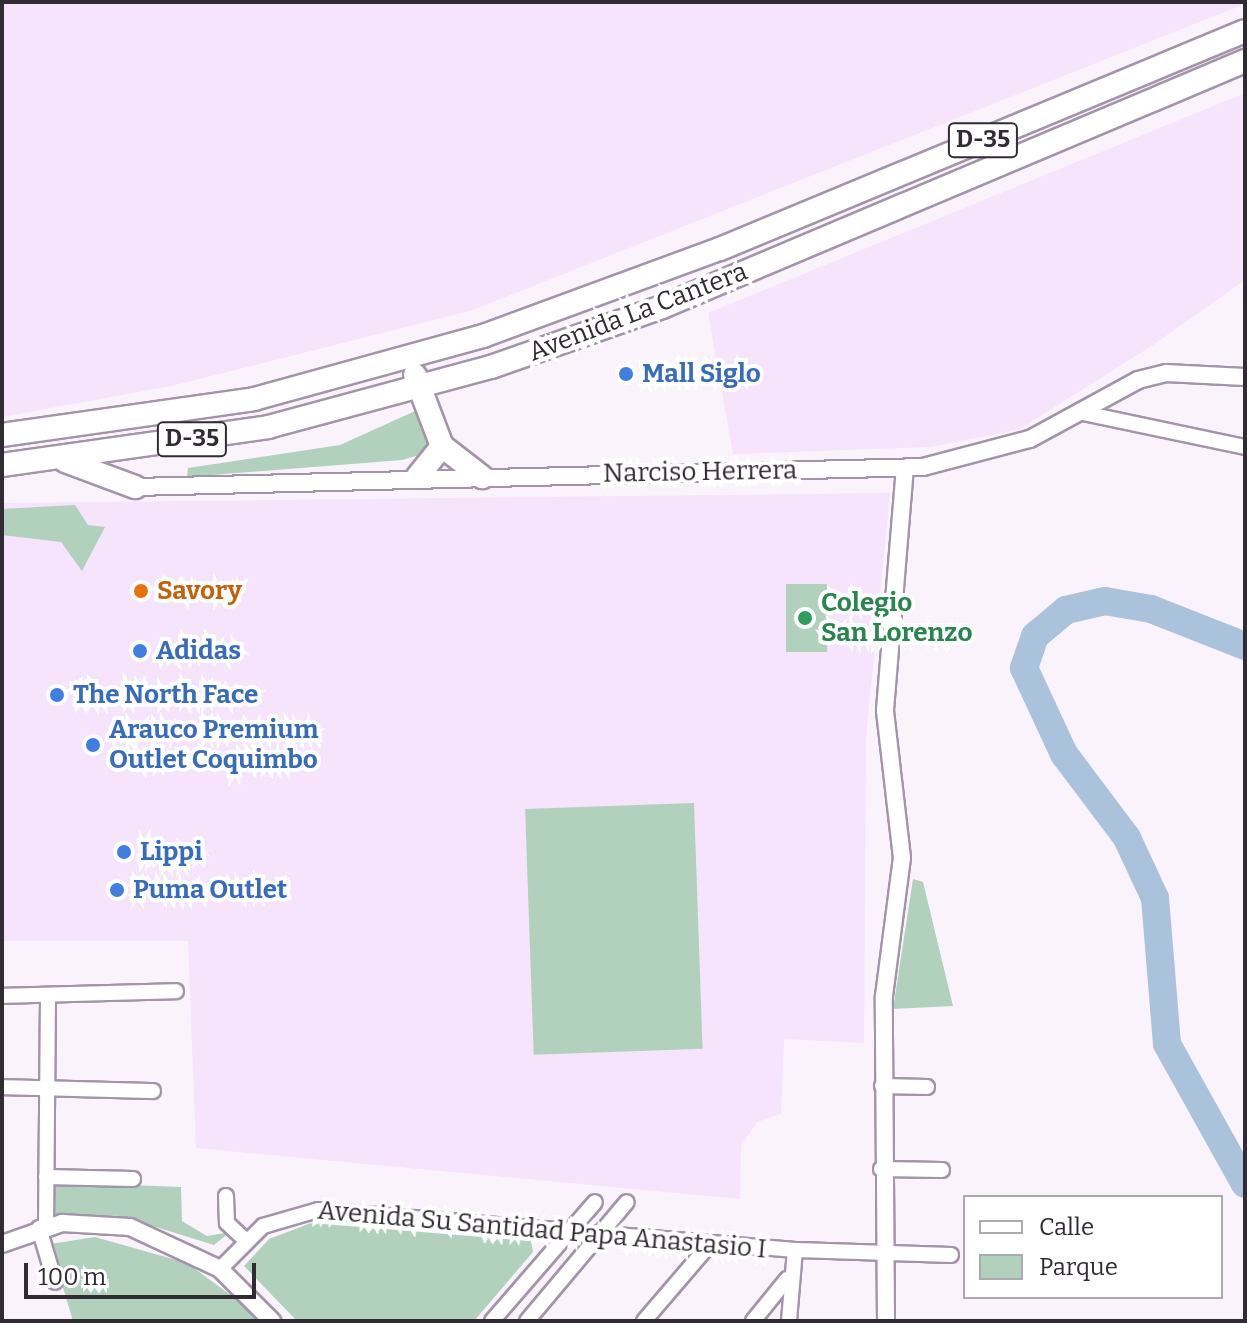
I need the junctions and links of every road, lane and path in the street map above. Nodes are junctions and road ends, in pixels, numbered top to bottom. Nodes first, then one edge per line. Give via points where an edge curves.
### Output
1 (1245, 31) edge
2 (1245, 61) edge
3 (404, 361) junction
4 (1245, 377) edge
5 (424, 387) junction
6 (1079, 412) junction
7 (121, 421) junction
8 (2, 435) edge
9 (442, 446) junction
10 (1245, 447) edge
11 (115, 451) junction
12 (56, 459) junction
13 (2, 465) edge
14 (905, 468) junction
15 (418, 476) junction
16 (482, 477) junction
17 (135, 487) junction
18 (176, 991) dead end
19 (2, 996) edge
20 (48, 997) junction
21 (882, 1086) junction
22 (2, 1087) edge
23 (47, 1087) junction
24 (927, 1087) dead end
25 (153, 1091) dead end
26 (881, 1169) junction
27 (942, 1170) dead end
28 (46, 1177) junction
29 (133, 1179) dead end
30 (226, 1196) dead end
31 (595, 1202) dead end
32 (627, 1202) dead end
33 (42, 1227) junction
34 (567, 1233) junction
35 (599, 1235) junction
36 (244, 1239) junction
37 (2, 1244) edge
38 (710, 1244) junction
39 (795, 1250) junction
40 (886, 1254) junction
41 (951, 1255) dead end
42 (220, 1269) junction
43 (787, 1279) junction
44 (55, 1282) dead end
45 (272, 1321) edge
46 (492, 1321) edge
47 (527, 1321) edge
48 (644, 1321) edge
49 (753, 1321) edge
50 (789, 1321) edge
51 (886, 1321) edge

1 - 3 highway, Avenida La Cantera / D-35 via 642,281
2 - 5 highway, Avenida La Cantera / D-35 via 662,307
3 - 5 highway
3 - 7 highway, Avenida La Cantera / D-35
4 - 6 street, Narciso Herrera via 1152,376
5 - 9 highway
5 - 11 highway, Avenida La Cantera / D-35 via 268,427
6 - 10 street
6 - 14 street, Narciso Herrera via 1004,450
7 - 8 highway, Avenida La Cantera / D-35
7 - 11 highway
9 - 15 highway
9 - 16 highway
11 - 12 highway, Avenida La Cantera / D-35
11 - 17 highway via 122,476
12 - 13 highway, Avenida La Cantera / D-35
12 - 17 highway
14 - 16 street, Narciso Herrera
14 - 21 street via 885,710 902,858 884,996
15 - 16 street, Narciso Herrera
15 - 17 street, Narciso Herrera
18 - 20 street
19 - 20 street
20 - 23 street
21 - 24 street
21 - 26 street
22 - 23 street
23 - 25 street
23 - 28 street
26 - 27 street
26 - 40 street
28 - 29 street
28 - 33 street
30 - 36 street via 227,1223
31 - 34 street
32 - 35 street
33 - 37 street
33 - 42 street via 115,1223
33 - 44 street
34 - 35 street, Avenida Su Santidad Papa Anastasio I
34 - 36 street, Avenida Su Santidad Papa Anastasio I via 318,1210 273,1221
34 - 46 street
35 - 38 street, Avenida Su Santidad Papa Anastasio I
35 - 47 street
36 - 42 street, Avenida Su Santidad Papa Anastasio I
38 - 39 street, Avenida Su Santidad Papa Anastasio I
38 - 48 street
39 - 40 street, Avenida Su Santidad Papa Anastasio I
39 - 43 street
40 - 41 street, Avenida Su Santidad Papa Anastasio I
40 - 51 street
42 - 45 street
43 - 49 street
43 - 50 street

